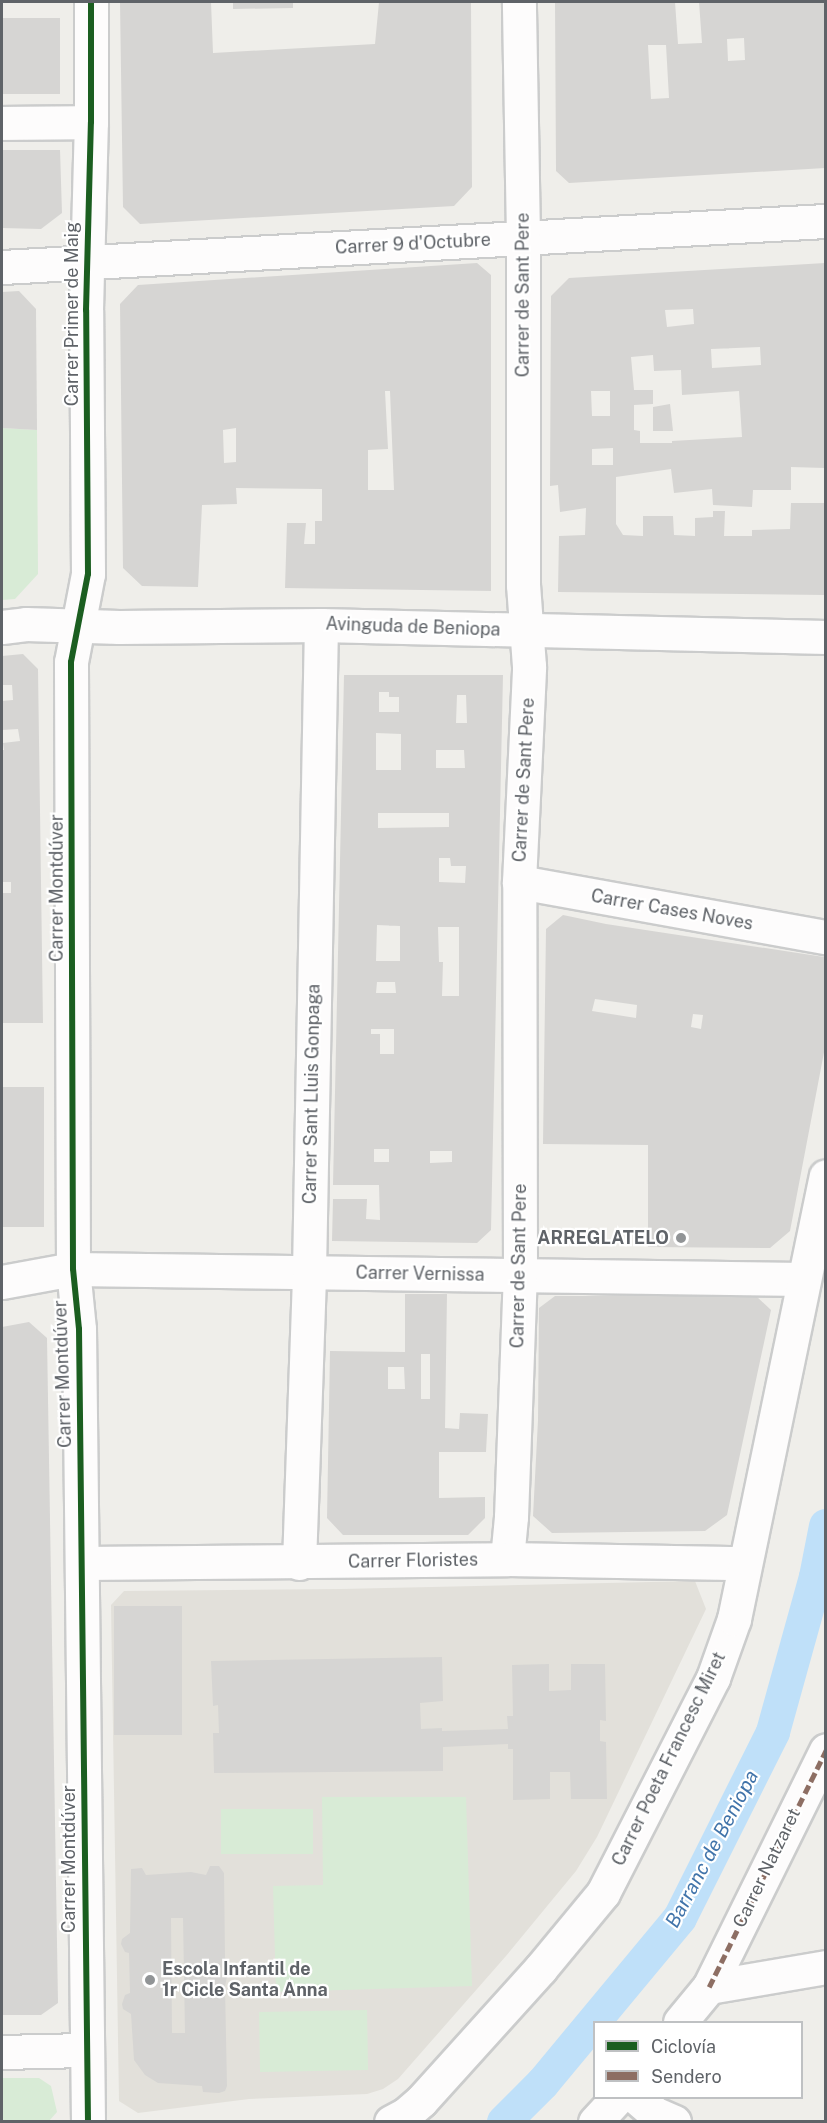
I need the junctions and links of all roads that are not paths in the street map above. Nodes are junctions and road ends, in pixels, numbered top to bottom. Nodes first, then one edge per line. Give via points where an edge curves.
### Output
1 (91, 2) edge
2 (519, 2) edge
3 (91, 122) junction
4 (2, 123) edge
5 (825, 221) edge
6 (523, 237) junction
7 (87, 264) junction
8 (2, 267) edge
9 (523, 595) junction
10 (321, 625) junction
11 (77, 626) junction
12 (2, 627) edge
13 (481, 629) junction
14 (528, 630) junction
15 (825, 637) edge
16 (519, 882) junction
17 (825, 937) edge
18 (825, 1176) edge
19 (73, 1269) junction
20 (309, 1272) junction
21 (520, 1276) junction
22 (802, 1279) junction
23 (2, 1282) edge
24 (507, 1559) junction
25 (83, 1563) junction
26 (299, 1563) junction
27 (744, 1563) junction
28 (825, 1750) edge
29 (825, 1967) edge
30 (709, 1987) junction
31 (681, 2021) edge
32 (86, 2050) junction
33 (2, 2052) edge
34 (615, 2099) edge
35 (639, 2099) edge
36 (88, 2121) edge
37 (391, 2121) edge
38 (595, 2121) edge
39 (674, 2121) edge

1 - 3 street, Carrer Primer de Maig
2 - 6 street, Carrer de Sant Pere
3 - 4 street
3 - 7 street, Carrer Primer de Maig
5 - 6 street, Carrer 9 d'Octubre
6 - 7 street, Carrer 9 d'Octubre
6 - 9 street, Carrer de Sant Pere
7 - 8 street, Carrer 9 d'Octubre
7 - 11 street, Carrer Primer de Maig via 88,574
9 - 13 street via 509,614
9 - 14 street, Carrer de Sant Pere
10 - 11 street, Avinguda de Beniopa
10 - 13 street, Avinguda de Beniopa
10 - 20 street, Carrer Sant Lluis Gonpaga
11 - 12 street, Avinguda de Beniopa
11 - 19 street, Carrer Montdúver via 71,662
13 - 14 street, Avinguda de Beniopa
14 - 15 street, Avinguda de Beniopa
14 - 16 street, Carrer de Sant Pere
16 - 17 street, Carrer Cases Noves
16 - 21 street, Carrer de Sant Pere
18 - 22 street, Carrer Poeta Francesc Miret
19 - 20 street, Carrer Vernissa
19 - 23 street, Carrer Vernissa
19 - 25 street, Carrer Montdúver via 79,1329
20 - 21 street, Carrer Vernissa
20 - 26 street, Carrer Sant Lluis Gonpaga
21 - 22 street, Carrer Vernissa
21 - 24 street, Carrer de Sant Pere
22 - 27 street, Carrer Poeta Francesc Miret
24 - 26 street, Carrer Floristes
24 - 27 street, Carrer Floristes
25 - 26 street, Carrer Floristes
25 - 32 street, Carrer Montdúver
27 - 37 street, Carrer Poeta Francesc Miret via 734,1619 713,1678 603,1893 421,2101
28 - 30 street, Carrer Natzaret
29 - 30 street
30 - 31 street, Carrer Natzaret
32 - 33 street
32 - 36 street, Carrer Montdúver
34 - 38 street
35 - 39 street via 654,2113

